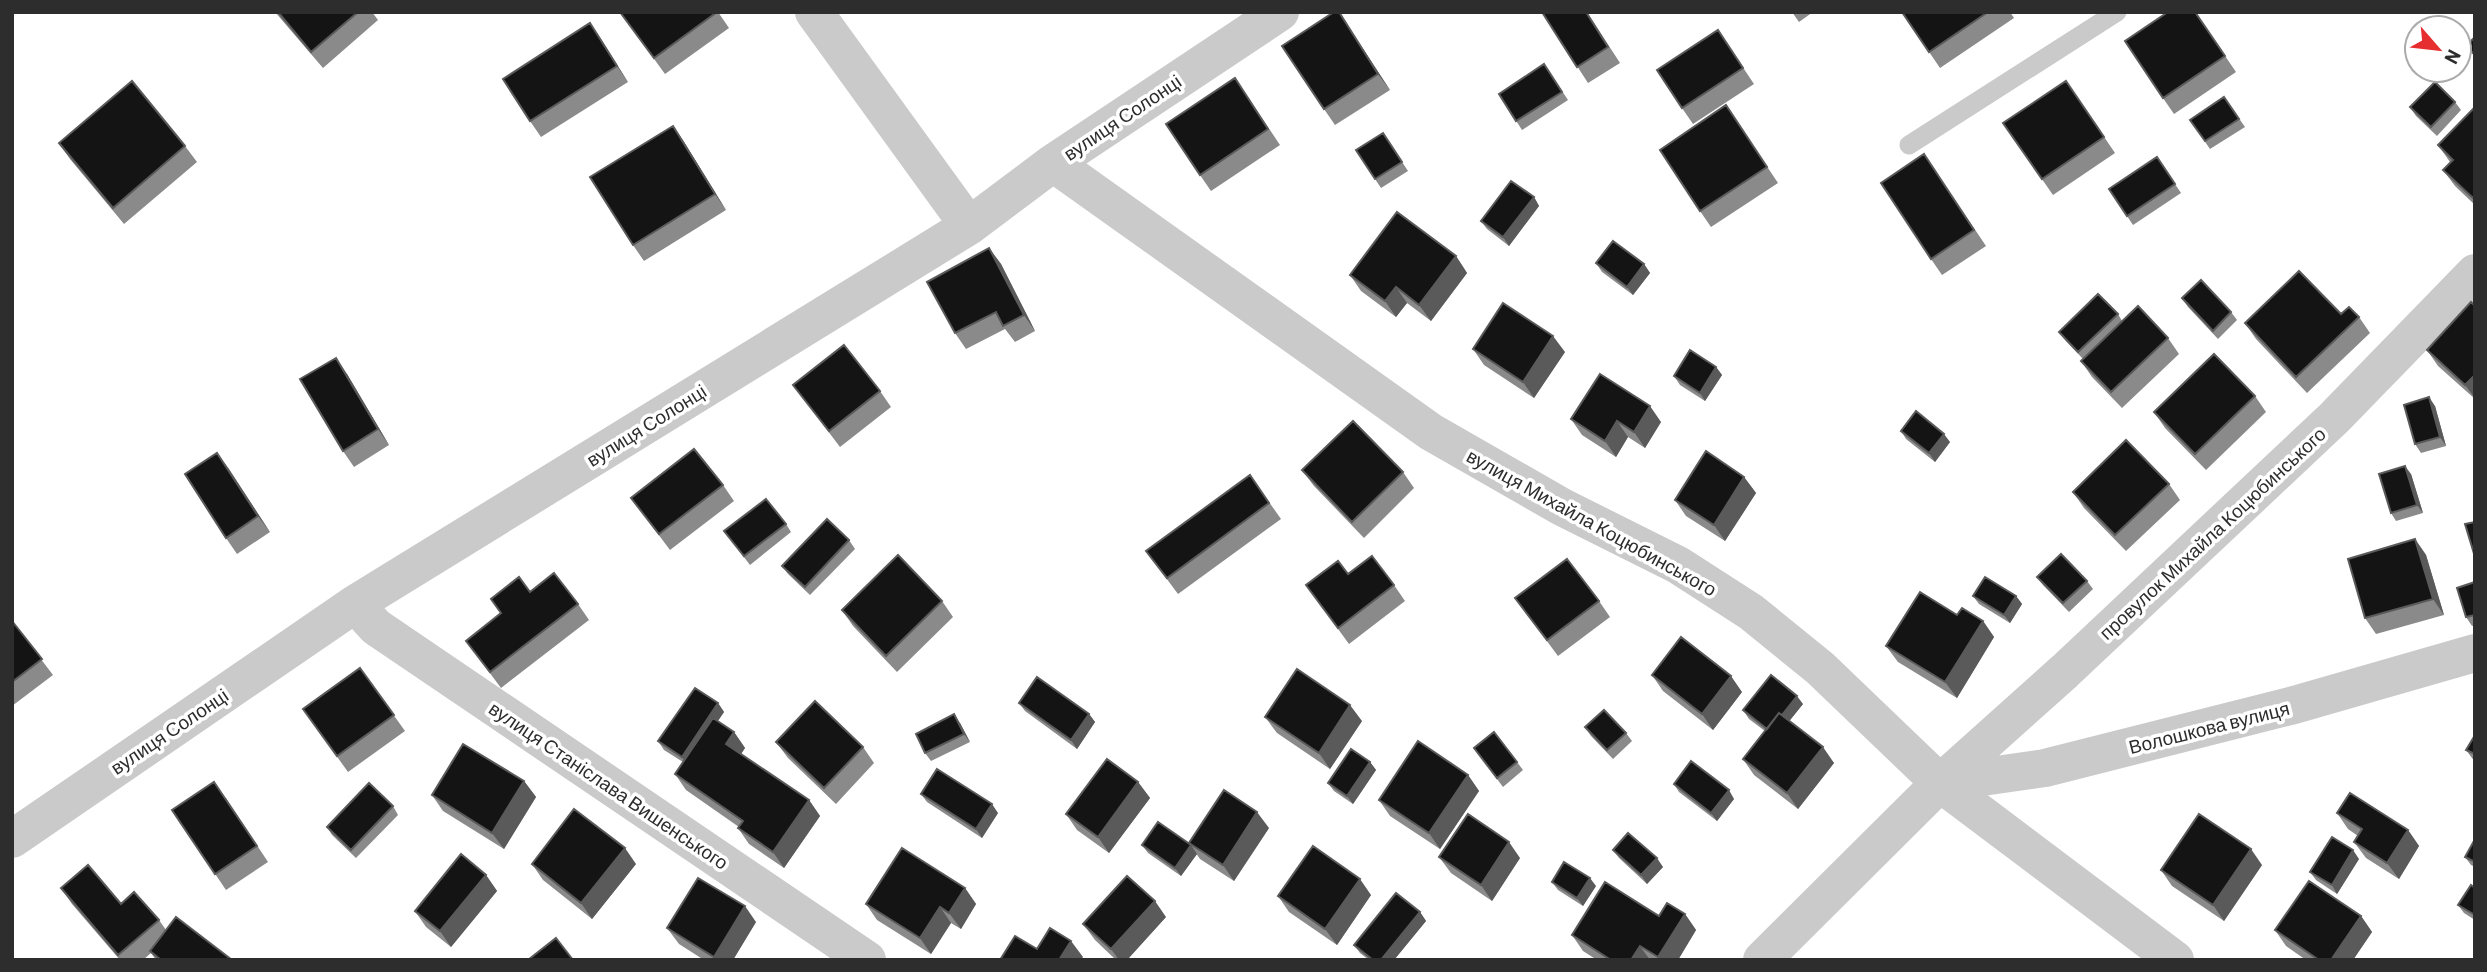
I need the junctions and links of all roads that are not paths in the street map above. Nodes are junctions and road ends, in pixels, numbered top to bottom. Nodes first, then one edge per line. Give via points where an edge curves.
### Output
1 (814, 12) edge
2 (1280, 12) edge
3 (2117, 12) edge
4 (1909, 145) dead end
5 (1053, 163) junction
6 (969, 226) junction
7 (2475, 273) edge
8 (355, 604) junction
9 (2475, 653) edge
10 (1940, 783) junction
11 (12, 839) edge
12 (867, 960) edge
13 (1762, 960) edge
14 (2175, 960) edge

1 - 6 street
2 - 5 street, вулиця Солонці
3 - 4 lane
5 - 6 street, вулиця Солонці
5 - 10 street, вулиця Михайла Коцюбинського via 1431,432 1562,507 1678,565 1751,612 1820,668
6 - 8 street, вулиця Солонці
7 - 10 street, провулок Михайла Коцюбинського via 2334,418
8 - 11 street, вулиця Солонці
8 - 12 street, вулиця Станіслава Вишенського via 376,626
9 - 10 street, Волошкова вулиця via 2045,768
10 - 13 street, провулок Михайла Коцюбинського
10 - 14 street, вулиця Михайла Коцюбинського

